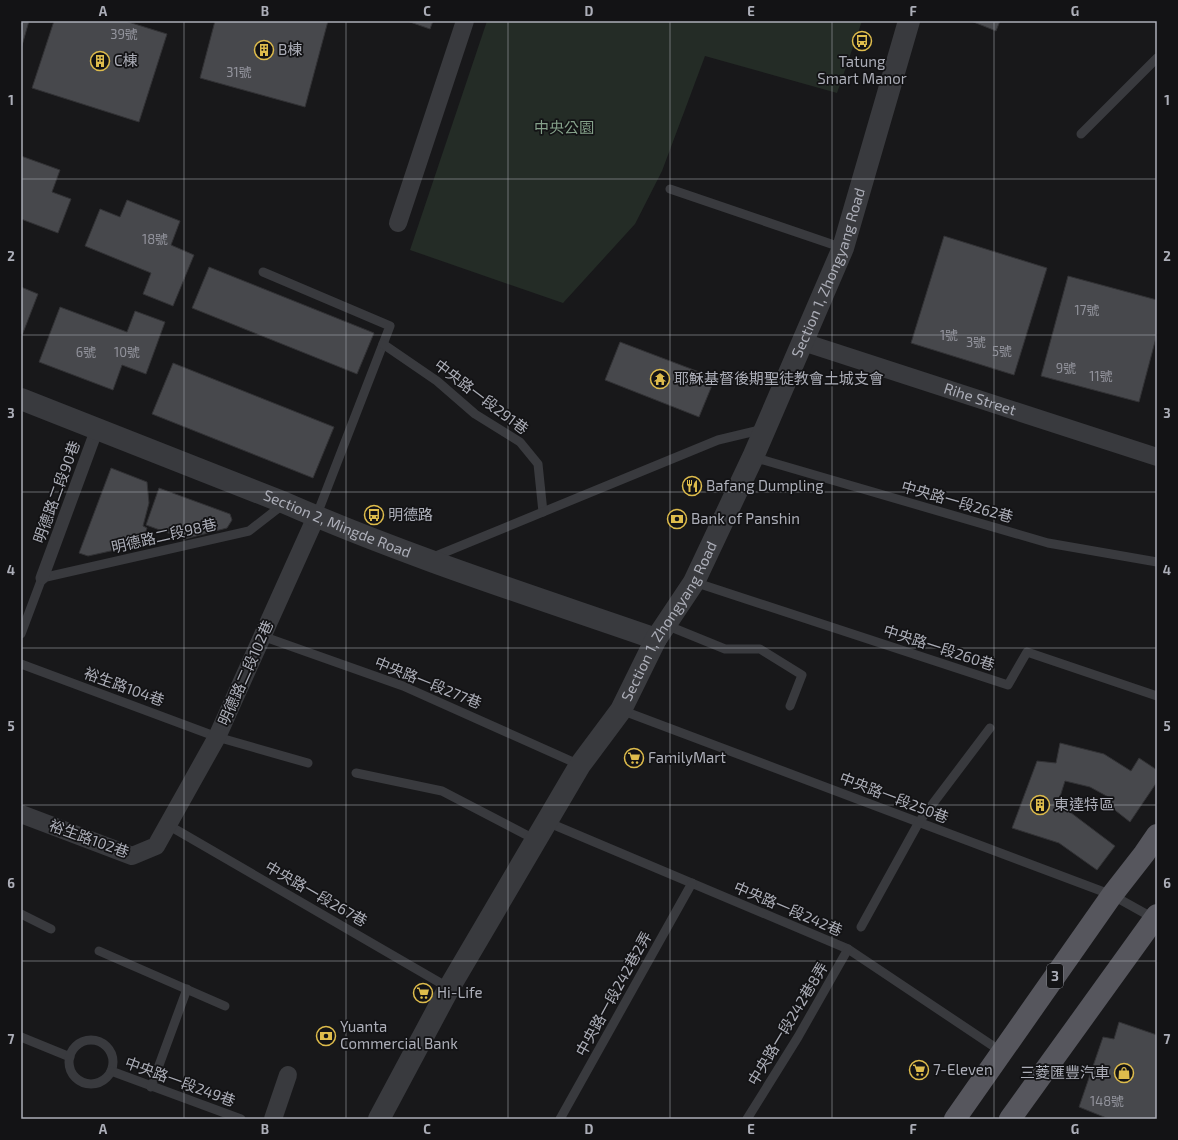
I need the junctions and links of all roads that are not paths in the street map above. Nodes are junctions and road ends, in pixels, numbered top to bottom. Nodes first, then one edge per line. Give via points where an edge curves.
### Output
1 (465, 21) edge
2 (909, 21) edge
3 (1157, 58) edge
4 (1080, 134) dead end
5 (670, 189) dead end
6 (398, 224) dead end
7 (843, 248) junction
8 (263, 272) dead end
9 (803, 342) junction
10 (383, 344) junction
11 (21, 399) edge
12 (765, 428) junction
13 (97, 429) junction
14 (752, 457) junction
15 (1157, 457) edge
16 (284, 503) junction
17 (543, 512) junction
18 (316, 517) junction
19 (426, 560) junction
20 (1157, 562) edge
21 (42, 578) junction
22 (694, 582) junction
23 (661, 632) junction
24 (21, 634) edge
25 (262, 636) junction
26 (21, 664) edge
27 (1157, 696) edge
28 (790, 706) dead end
29 (621, 710) junction
30 (990, 728) dead end
31 (217, 737) junction
32 (308, 764) dead end
33 (580, 765) junction
34 (356, 773) dead end
35 (21, 814) edge
36 (547, 822) junction
37 (919, 822) junction
38 (168, 824) junction
39 (1157, 835) edge
40 (536, 840) junction
41 (692, 883) junction
42 (1112, 895) junction
43 (21, 914) edge
44 (1156, 917) edge
45 (861, 927) dead end
46 (51, 929) dead end
47 (848, 949) junction
48 (99, 951) dead end
49 (449, 988) junction
50 (187, 989) junction
51 (225, 1006) dead end
52 (21, 1037) edge
53 (1002, 1052) junction
54 (70, 1057) junction
55 (111, 1071) junction
56 (288, 1075) dead end
57 (152, 1087) junction
58 (749, 1116) edge
59 (241, 1119) edge
60 (273, 1119) edge
61 (379, 1119) edge
62 (560, 1119) edge
63 (955, 1119) edge
64 (1010, 1119) edge

1 - 6 street
2 - 7 street, Section 1, Zhongyang Road
3 - 4 lane
5 - 7 lane
7 - 9 street, Section 1, Zhongyang Road
8 - 10 lane via 390,326
9 - 12 street, Section 1, Zhongyang Road
9 - 15 street, Rihe Street
10 - 17 lane, 中央路一段291巷 via 437,381 475,414 520,442 538,464
10 - 18 lane
11 - 13 street, Section 2, Mingde Road
12 - 14 street, Section 1, Zhongyang Road
12 - 17 lane via 718,440
13 - 16 street, Section 2, Mingde Road
13 - 21 street, 明德路二段90巷
14 - 20 lane, 中央路一段262巷 via 1048,543
14 - 22 street, Section 1, Zhongyang Road
16 - 18 street, Section 2, Mingde Road
16 - 21 lane, 明德路二段98巷 via 249,531
17 - 19 lane
18 - 19 street, Section 2, Mingde Road
18 - 25 street, 明德路二段102巷
19 - 23 street, Section 2, Mingde Road
21 - 24 lane, 明德路二段90巷
22 - 23 street, Section 1, Zhongyang Road
22 - 27 lane, 中央路一段260巷 via 1008,685 1027,652
23 - 28 lane via 724,649 760,649 802,675
23 - 29 street, Section 1, Zhongyang Road
25 - 31 street, 明德路二段102巷
25 - 33 lane, 中央路一段277巷 via 403,686
26 - 31 lane, 裕生路104巷
29 - 33 street, Section 1, Zhongyang Road
29 - 37 lane, 中央路一段250巷
30 - 37 lane
31 - 32 lane, 裕生路104巷
31 - 38 street, 明德路二段102巷
33 - 36 street, Section 1, Zhongyang Road
34 - 40 lane via 442,791
35 - 38 street, 裕生路102巷 via 132,856 156,846
36 - 40 street, Section 1, Zhongyang Road
36 - 41 lane, 中央路一段242巷
37 - 42 lane, 中央路一段250巷
37 - 45 lane
38 - 49 lane, 中央路一段267巷
39 - 42 main road, 3
40 - 49 street, Section 1, Zhongyang Road
41 - 47 lane, 中央路一段242巷
41 - 62 lane, 中央路一段242巷2弄
42 - 44 lane, 中央路一段250巷
42 - 53 main road, 3
43 - 46 lane
44 - 64 main road
47 - 53 lane, 中央路一段242巷
47 - 58 lane, 中央路一段242巷8弄
48 - 50 lane
49 - 61 street, Section 1, Zhongyang Road
50 - 51 lane
50 - 57 lane
52 - 54 lane
53 - 63 main road, 3
54 - 55 lane, 中央路一段249巷 via 71,1071 80,1081 94,1084 101,1082
54 - 55 lane, 中央路一段249巷 via 77,1045 84,1041 98,1041 110,1050 113,1065
55 - 57 lane, 中央路一段249巷
56 - 60 street
57 - 59 lane, 中央路一段249巷

